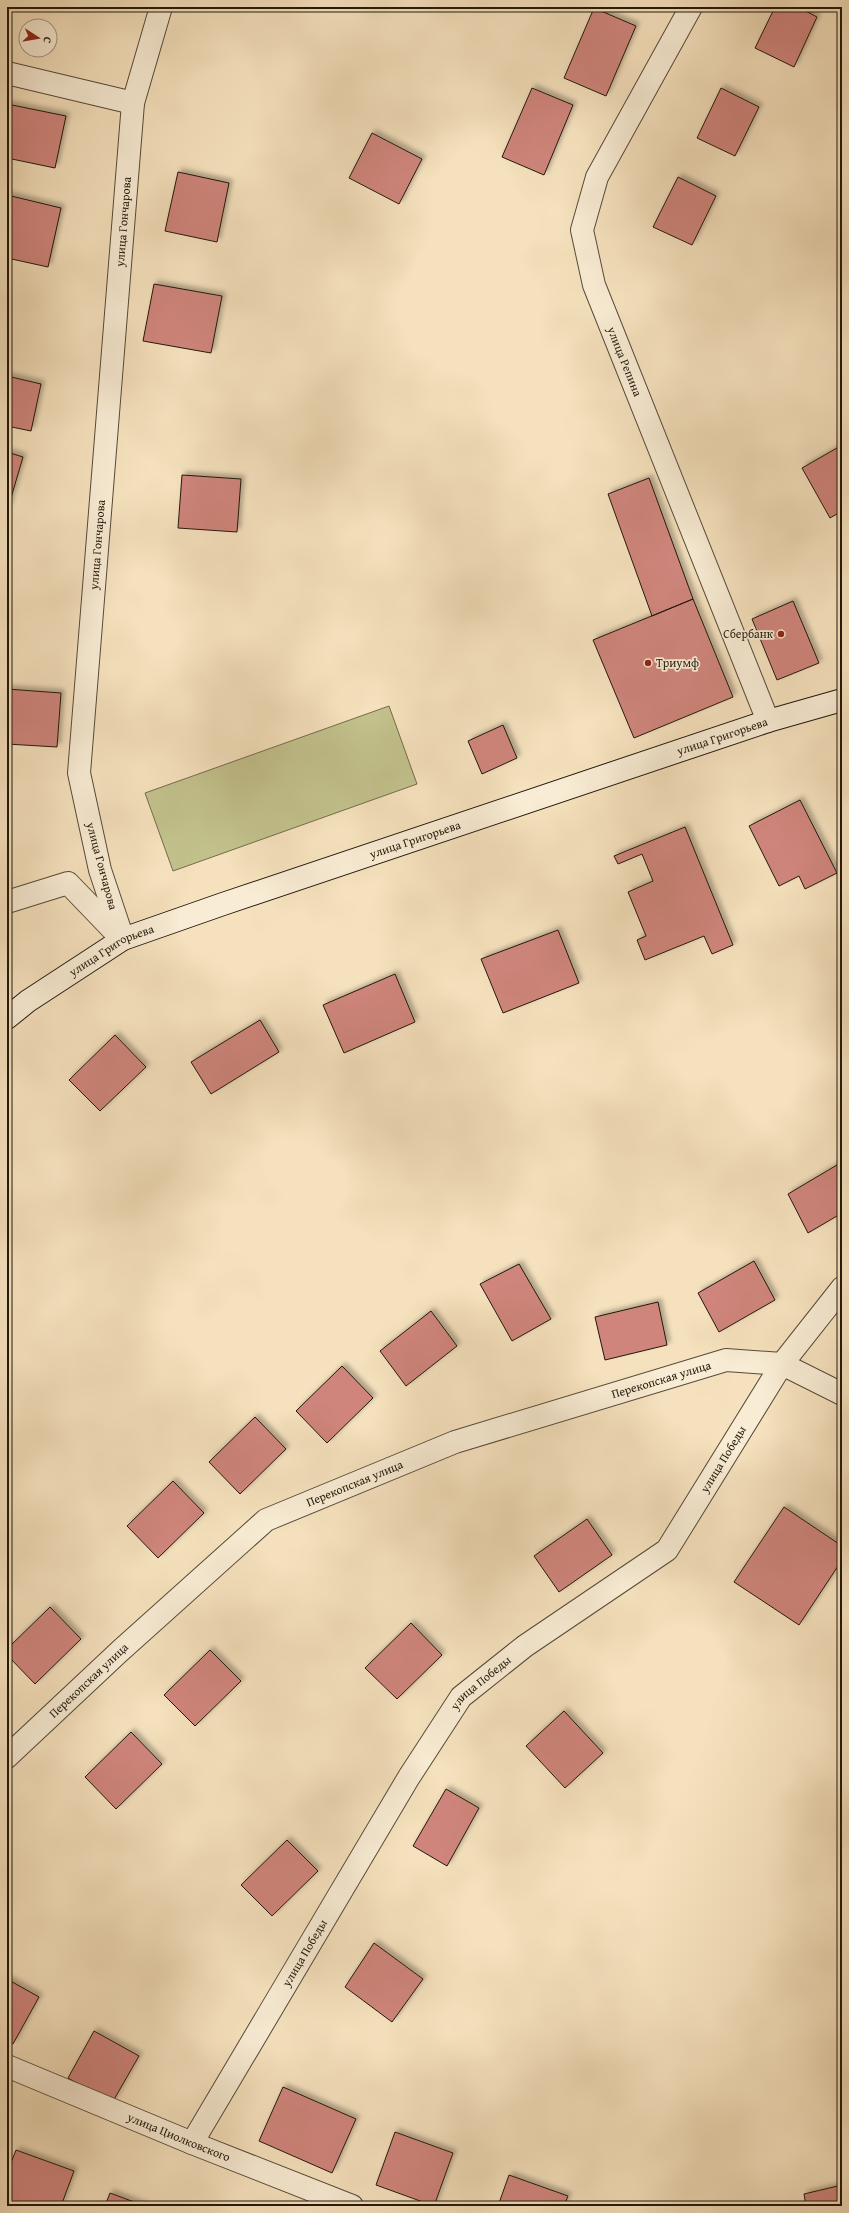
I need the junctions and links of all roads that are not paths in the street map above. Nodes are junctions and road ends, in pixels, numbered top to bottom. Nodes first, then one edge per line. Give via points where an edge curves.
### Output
1 (161, 7) edge
2 (691, 7) edge
3 (7, 73) edge
4 (133, 103) junction
5 (842, 700) edge
6 (768, 721) junction
7 (7, 902) edge
8 (123, 939) junction
9 (7, 1018) edge
10 (842, 1288) edge
11 (782, 1364) junction
12 (842, 1394) edge
13 (7, 1758) edge
14 (7, 2066) edge
15 (192, 2143) junction
16 (352, 2206) edge

1 - 4 street, улица Гончарова
2 - 6 street, улица Репина via 597,177 582,230 594,284
3 - 4 street
4 - 8 street, улица Гончарова via 80,772 100,870
5 - 6 street, улица Григорьева
6 - 8 street, улица Григорьева
7 - 8 street, улица Гончарова via 68,882
8 - 9 street, улица Григорьева via 28,1001
10 - 11 street, улица Победы
11 - 12 street
11 - 13 street, Перекопская улица via 726,1360 718,1362 456,1442 266,1520 120,1651
11 - 15 street, улица Победы via 667,1550 525,1646 461,1697 405,1784
14 - 15 street, улица Циолковского
15 - 16 street, улица Циолковского

